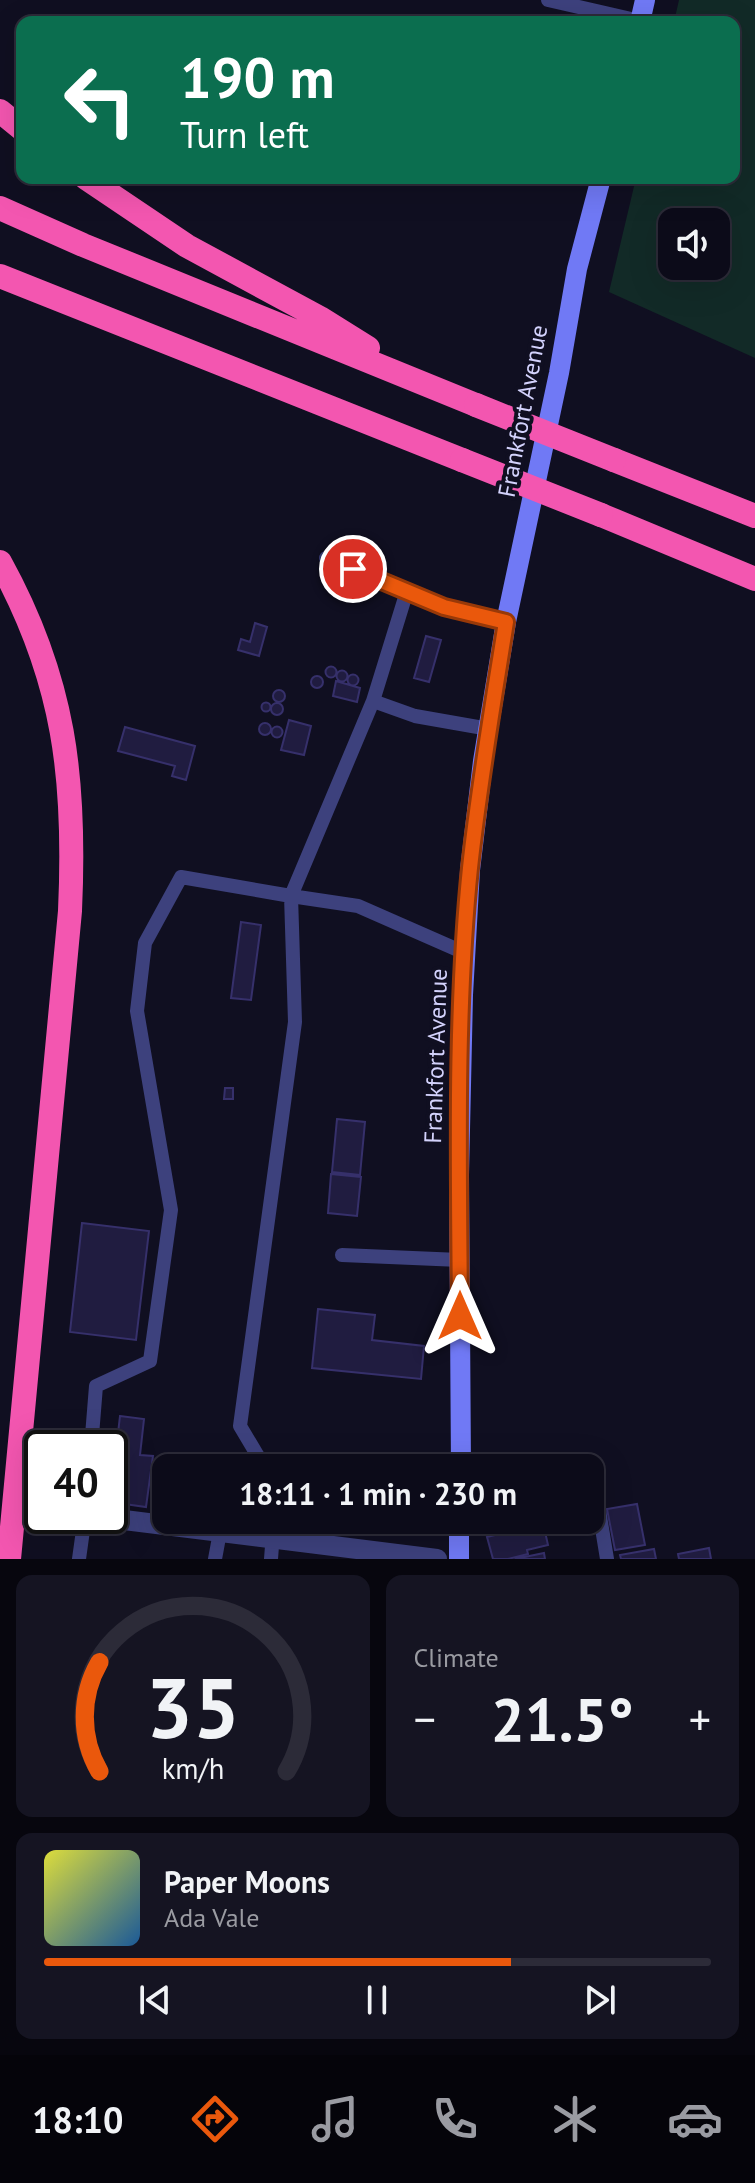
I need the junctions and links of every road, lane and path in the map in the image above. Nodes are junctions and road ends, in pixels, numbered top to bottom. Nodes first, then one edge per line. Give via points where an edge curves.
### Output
1 (548, 0) edge
2 (615, 16) edge
3 (0, 111) edge
4 (16, 124) edge
5 (95, 184) edge
6 (599, 184) edge
7 (0, 208) edge
8 (0, 276) edge
9 (424, 383) junction
10 (755, 516) edge
11 (326, 558) dead end
12 (0, 562) edge
13 (755, 579) edge
14 (407, 591) junction
15 (506, 622) junction
16 (373, 701) junction
17 (489, 729) junction
18 (291, 896) junction
19 (465, 953) junction
20 (342, 1255) dead end
21 (460, 1260) junction
22 (92, 1430) edge
23 (257, 1454) edge
24 (461, 1454) edge
25 (128, 1520) edge
26 (152, 1524) edge
27 (82, 1534) edge
28 (220, 1534) edge
29 (235, 1534) edge
30 (459, 1534) edge
31 (603, 1534) edge
32 (273, 1539) edge
33 (9, 1559) edge
34 (79, 1559) edge
35 (215, 1559) edge
36 (437, 1559) edge
37 (459, 1559) edge
38 (607, 1559) edge

1 - 2 lane
3 - 4 highway
5 - 9 highway via 187,246 320,318
6 - 15 street, Frankfort Avenue via 577,269
7 - 9 highway
8 - 13 highway, bridge
9 - 10 highway, bridge
11 - 14 lane
12 - 33 highway via 33,628 60,714 72,848
14 - 15 lane via 444,607
14 - 16 lane
15 - 17 street, Frankfort Avenue
16 - 17 lane via 415,716
16 - 18 lane
17 - 19 street, Frankfort Avenue
18 - 19 lane via 358,906
18 - 22 lane via 181,877 145,943 137,1011 171,1210 150,1361 96,1386
18 - 23 lane via 295,1022 240,1426
19 - 21 street, Frankfort Avenue
20 - 21 lane
21 - 24 street, Frankfort Avenue
25 - 26 street
27 - 34 lane
28 - 35 lane
29 - 32 street
30 - 37 street
31 - 38 lane
32 - 36 street

